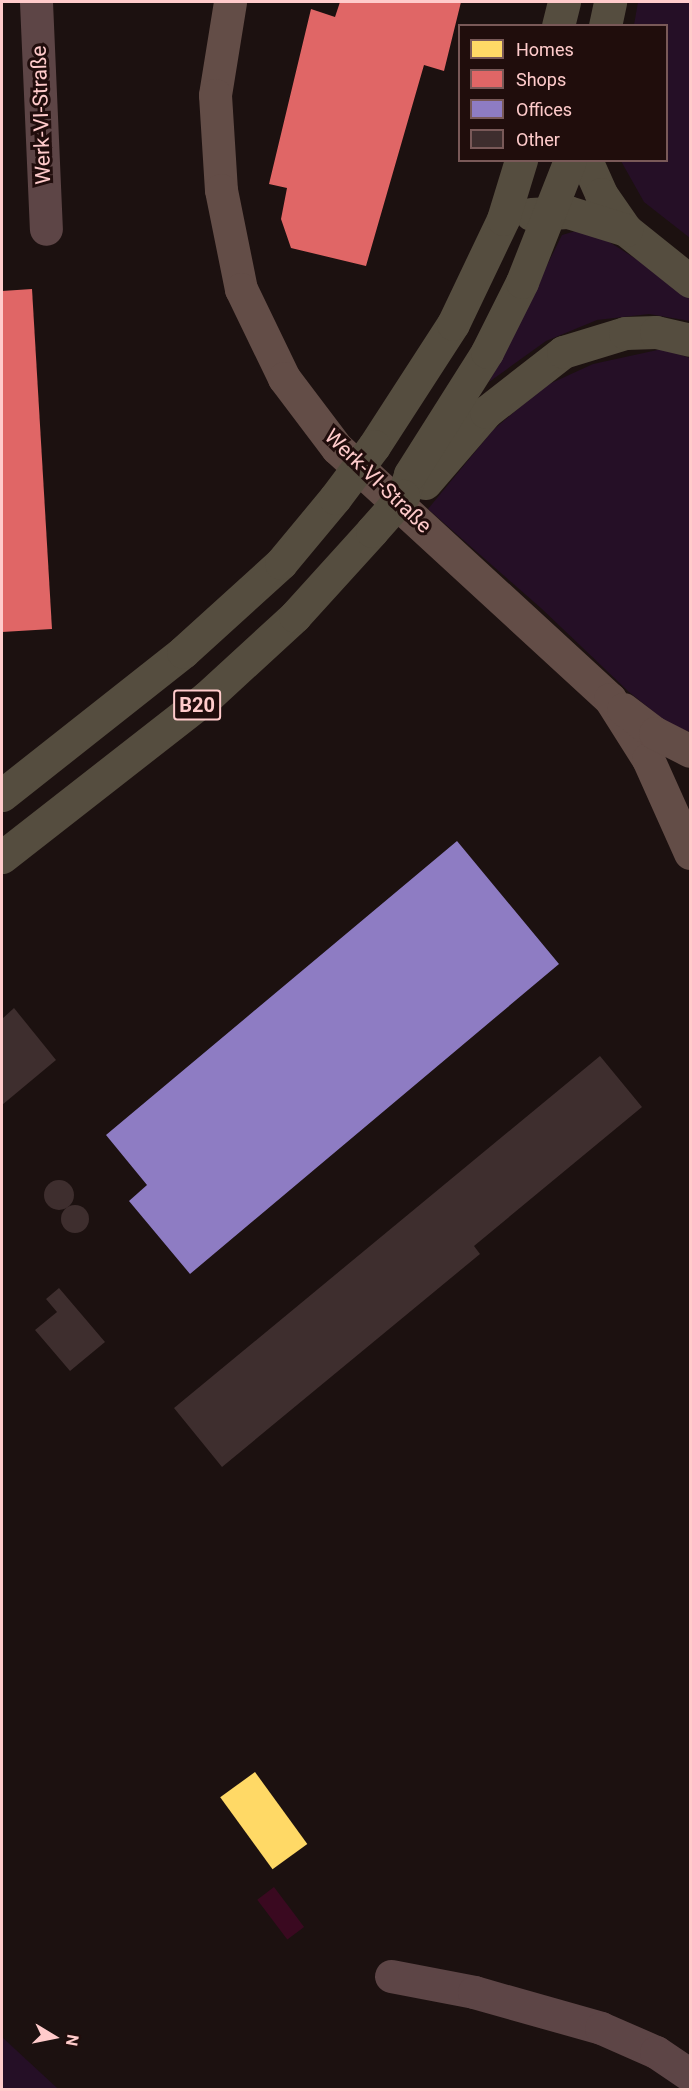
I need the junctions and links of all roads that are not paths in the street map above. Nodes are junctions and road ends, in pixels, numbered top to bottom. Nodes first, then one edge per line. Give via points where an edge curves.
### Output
1 (36, 2) edge
2 (230, 2) edge
3 (564, 2) edge
4 (610, 2) edge
5 (558, 24) edge
6 (605, 24) edge
7 (520, 162) edge
8 (569, 162) edge
9 (587, 162) edge
10 (552, 212) junction
11 (503, 219) junction
12 (46, 229) dead end
13 (626, 230) junction
14 (690, 281) edge
15 (690, 340) edge
16 (412, 485) junction
17 (610, 699) junction
18 (690, 750) edge
19 (2, 795) edge
20 (686, 811) edge
21 (690, 853) edge
22 (2, 857) edge
23 (391, 1976) dead end
24 (690, 2075) edge

1 - 12 lane, Werk-VI-Straße
2 - 17 main road, Werk-VI-Straße via 215,95 221,190 242,289 284,378 337,448
3 - 5 highway
4 - 6 highway
7 - 11 highway, B20
8 - 10 highway, B20
9 - 13 highway via 601,195
10 - 11 highway
10 - 13 highway via 586,216
10 - 16 highway, B20 via 487,352
11 - 19 highway, B20, bridge via 453,324 374,446 281,563 183,652
13 - 14 highway
15 - 16 highway via 656,332 625,333 563,352 486,412
16 - 22 highway, B20, bridge via 295,616 207,697
17 - 18 main road via 655,733
17 - 20 main road, Werk-VI-Straße
20 - 21 main road, Werk-VI-Straße
23 - 24 lane via 474,1992 601,2028 656,2052

